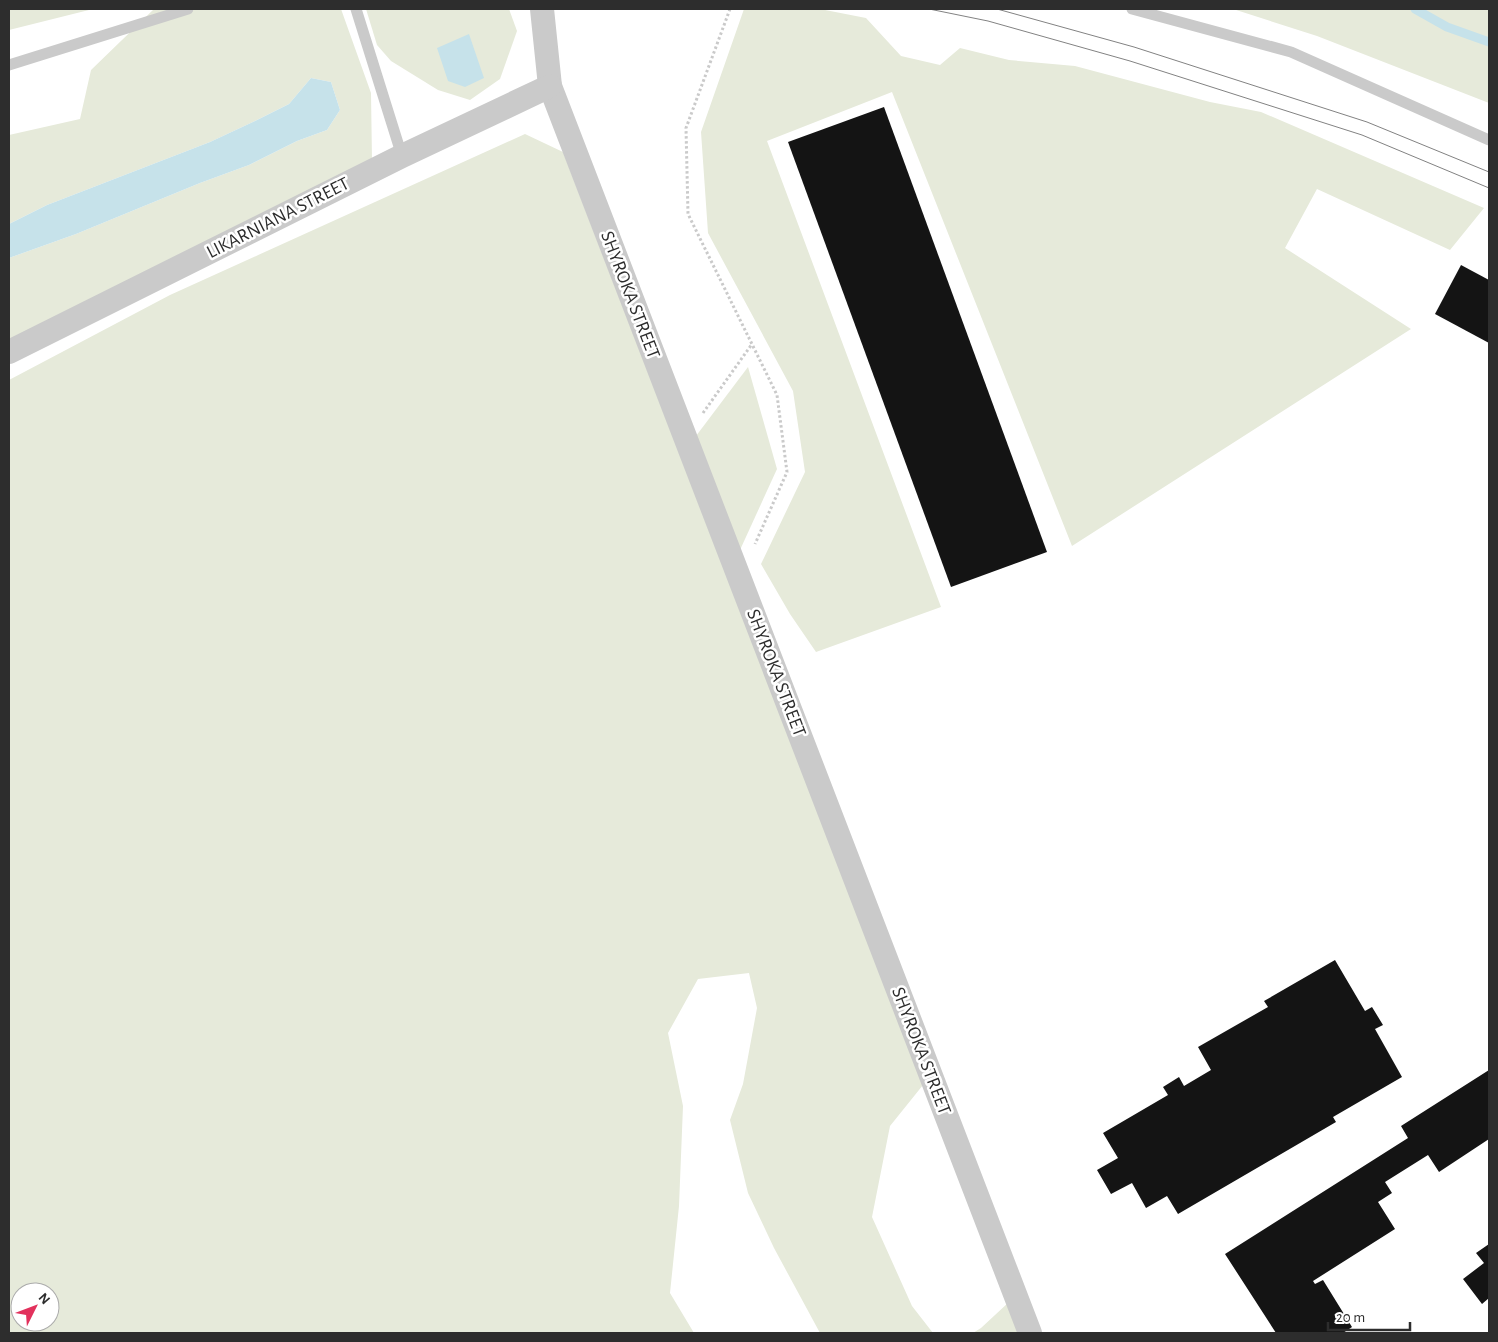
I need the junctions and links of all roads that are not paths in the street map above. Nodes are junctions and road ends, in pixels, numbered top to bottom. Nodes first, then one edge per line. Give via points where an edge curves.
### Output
1 (188, 9) edge
2 (356, 9) edge
3 (542, 9) edge
4 (1132, 9) edge
5 (9, 66) edge
6 (550, 86) junction
7 (1489, 140) edge
8 (402, 156) junction
9 (9, 352) edge
10 (1030, 1333) edge

1 - 5 lane
2 - 8 lane
3 - 6 street, SHYROKA STREET
4 - 7 lane via 1292,52
6 - 8 street, LIKARNIANA STREET
6 - 10 street, SHYROKA STREET
8 - 9 street, LIKARNIANA STREET

